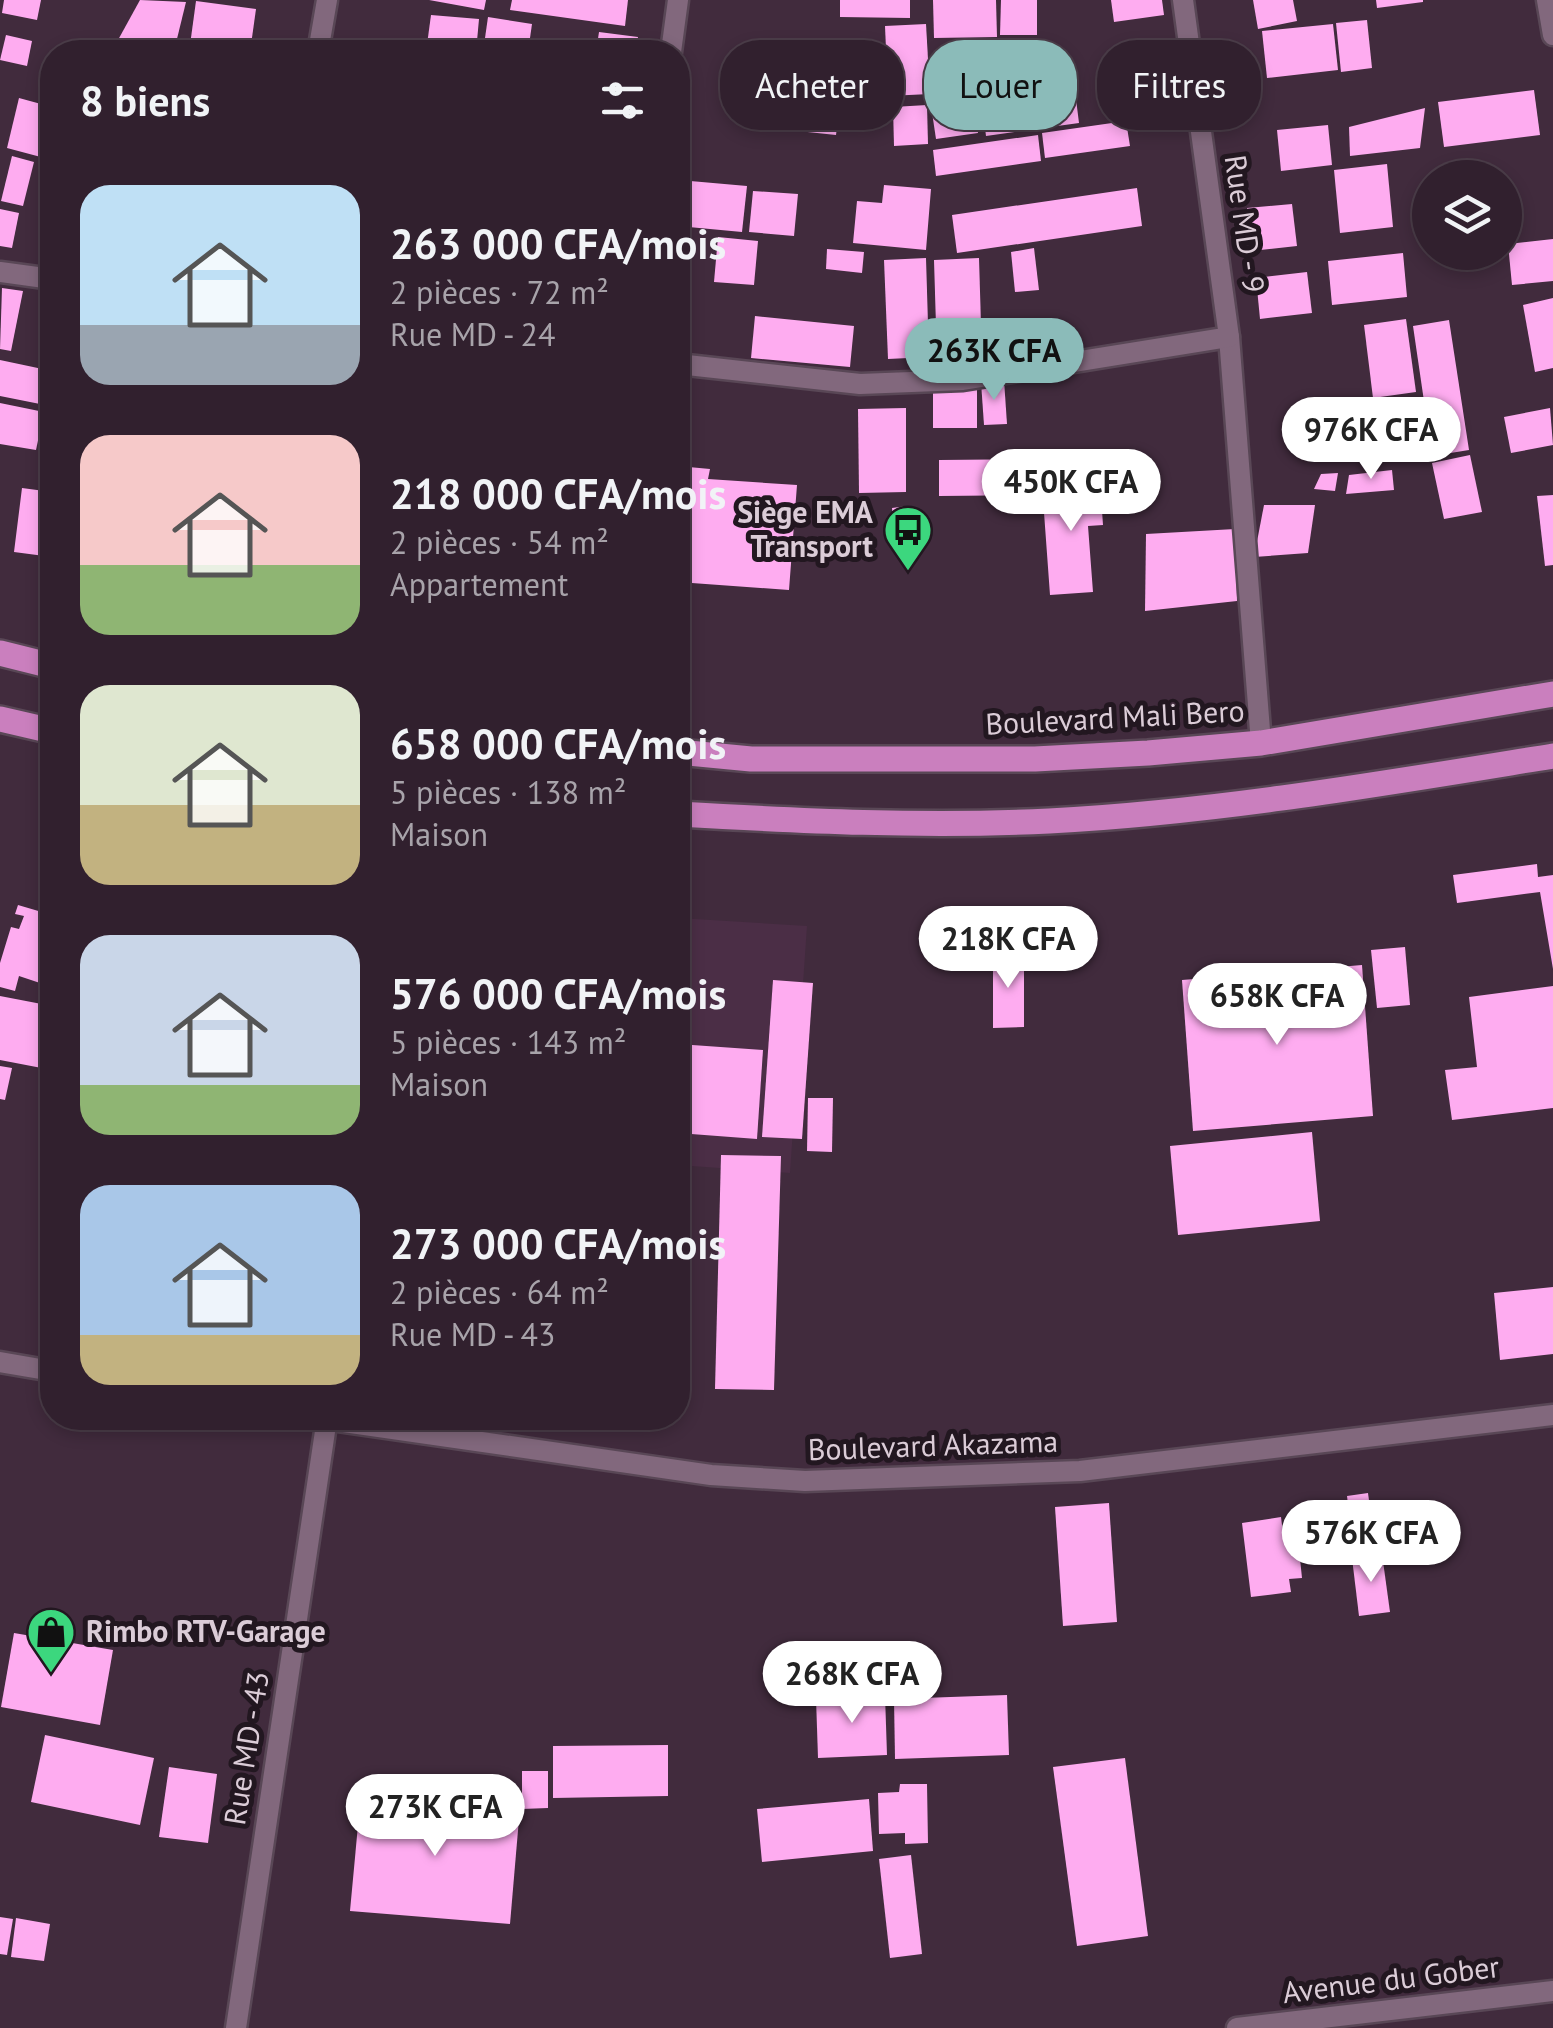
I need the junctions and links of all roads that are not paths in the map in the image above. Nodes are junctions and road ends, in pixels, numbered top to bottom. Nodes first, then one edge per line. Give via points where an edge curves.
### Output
1 (328, 0) edge
2 (678, 0) edge
3 (1184, 0) edge
4 (1548, 0) edge
5 (1553, 35) edge
6 (320, 40) edge
7 (673, 40) edge
8 (0, 272) edge
9 (40, 278) edge
10 (1228, 336) junction
11 (690, 365) edge
12 (0, 654) edge
13 (40, 663) edge
14 (1553, 694) edge
15 (0, 719) edge
16 (40, 728) edge
17 (1261, 743) junction
18 (690, 753) edge
19 (1553, 756) edge
20 (690, 815) edge
21 (0, 1362) edge
22 (40, 1369) edge
23 (1553, 1415) edge
24 (322, 1430) edge
25 (405, 1430) edge
26 (1553, 1991) edge
27 (236, 2028) edge
28 (1236, 2028) edge

1 - 6 street
2 - 7 street
3 - 10 street, Rue MD - 9
4 - 5 street
8 - 9 street
10 - 11 street via 963,380 860,384
10 - 17 street, Rue MD - 9
12 - 13 main road
14 - 17 main road, Boulevard Mali Bero
15 - 16 main road
17 - 18 main road, Boulevard Mali Bero via 1034,759
19 - 20 main road via 1299,797 1051,821 849,824
21 - 22 street
23 - 25 street, Boulevard Akazama via 1080,1471 806,1481 711,1475
24 - 27 street, Rue MD - 43
26 - 28 street, Avenue du Gober

